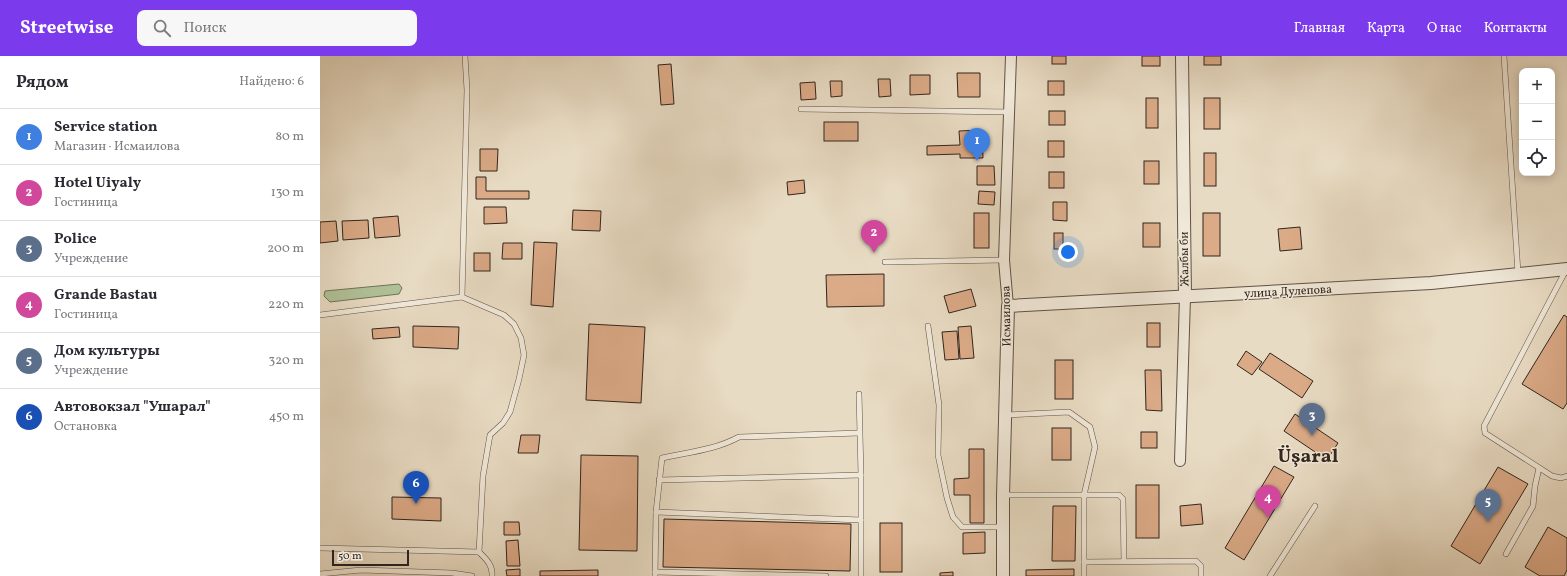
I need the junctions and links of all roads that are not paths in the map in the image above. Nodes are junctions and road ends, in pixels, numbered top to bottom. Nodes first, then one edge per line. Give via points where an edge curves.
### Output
1 (465, 56) edge
2 (1011, 56) edge
3 (1182, 56) edge
4 (1504, 56) edge
5 (801, 109) dead end
6 (1010, 112) junction
7 (1004, 260) junction
8 (885, 262) dead end
9 (1567, 269) edge
10 (1518, 274) junction
11 (1185, 297) junction
12 (462, 298) junction
13 (1008, 306) junction
14 (320, 315) edge
15 (928, 326) dead end
16 (859, 394) dead end
17 (1005, 415) junction
18 (859, 433) junction
19 (1180, 461) dead end
20 (1539, 468) junction
21 (862, 475) junction
22 (1567, 476) edge
23 (659, 480) junction
24 (1084, 495) junction
25 (1003, 496) junction
26 (1315, 506) dead end
27 (656, 512) junction
28 (861, 520) junction
29 (1003, 527) junction
30 (320, 548) edge
31 (479, 552) junction
32 (1506, 554) dead end
33 (1084, 562) junction
34 (1124, 562) junction
35 (1001, 573) edge
36 (320, 574) edge
37 (655, 574) edge
38 (472, 576) edge
39 (492, 576) edge
40 (826, 576) edge
41 (861, 576) edge
42 (1084, 576) edge
43 (1201, 576) edge
44 (1270, 576) edge

1 - 12 lane via 467,90
2 - 6 street, Исмаилова
3 - 11 street, Жалбы би
4 - 10 lane
5 - 6 lane
6 - 7 street, Исмаилова
7 - 8 lane
7 - 13 street, Исмаилова
9 - 10 street, улица Дулепова
9 - 20 lane via 1484,426 1486,433
10 - 11 street, улица Дулепова via 1431,283
11 - 13 street, улица Дулепова
11 - 19 street, Жалбы би
12 - 14 lane
12 - 31 lane via 509,319 521,338 524,355 510,412 490,435 482,476
13 - 17 street, Исмаилова
15 - 29 lane via 939,405 938,455 953,517 962,527
16 - 18 lane
17 - 24 lane via 1069,412 1090,427 1095,447
17 - 25 street, Исмаилова
18 - 21 lane
18 - 23 lane via 739,437 709,449 662,458
20 - 22 lane via 1552,476
20 - 32 lane via 1533,506
21 - 23 lane
21 - 28 lane
23 - 27 lane
24 - 25 lane
24 - 33 lane
24 - 34 lane via 1120,495 1123,499
25 - 29 street, Исмаилова
26 - 44 lane
27 - 28 lane
27 - 37 lane
28 - 41 lane
29 - 35 street, Исмаилова
30 - 31 lane
31 - 39 lane via 489,562
33 - 34 lane
33 - 42 lane
34 - 43 lane via 1196,561 1201,566
36 - 38 lane via 361,570
37 - 40 lane

